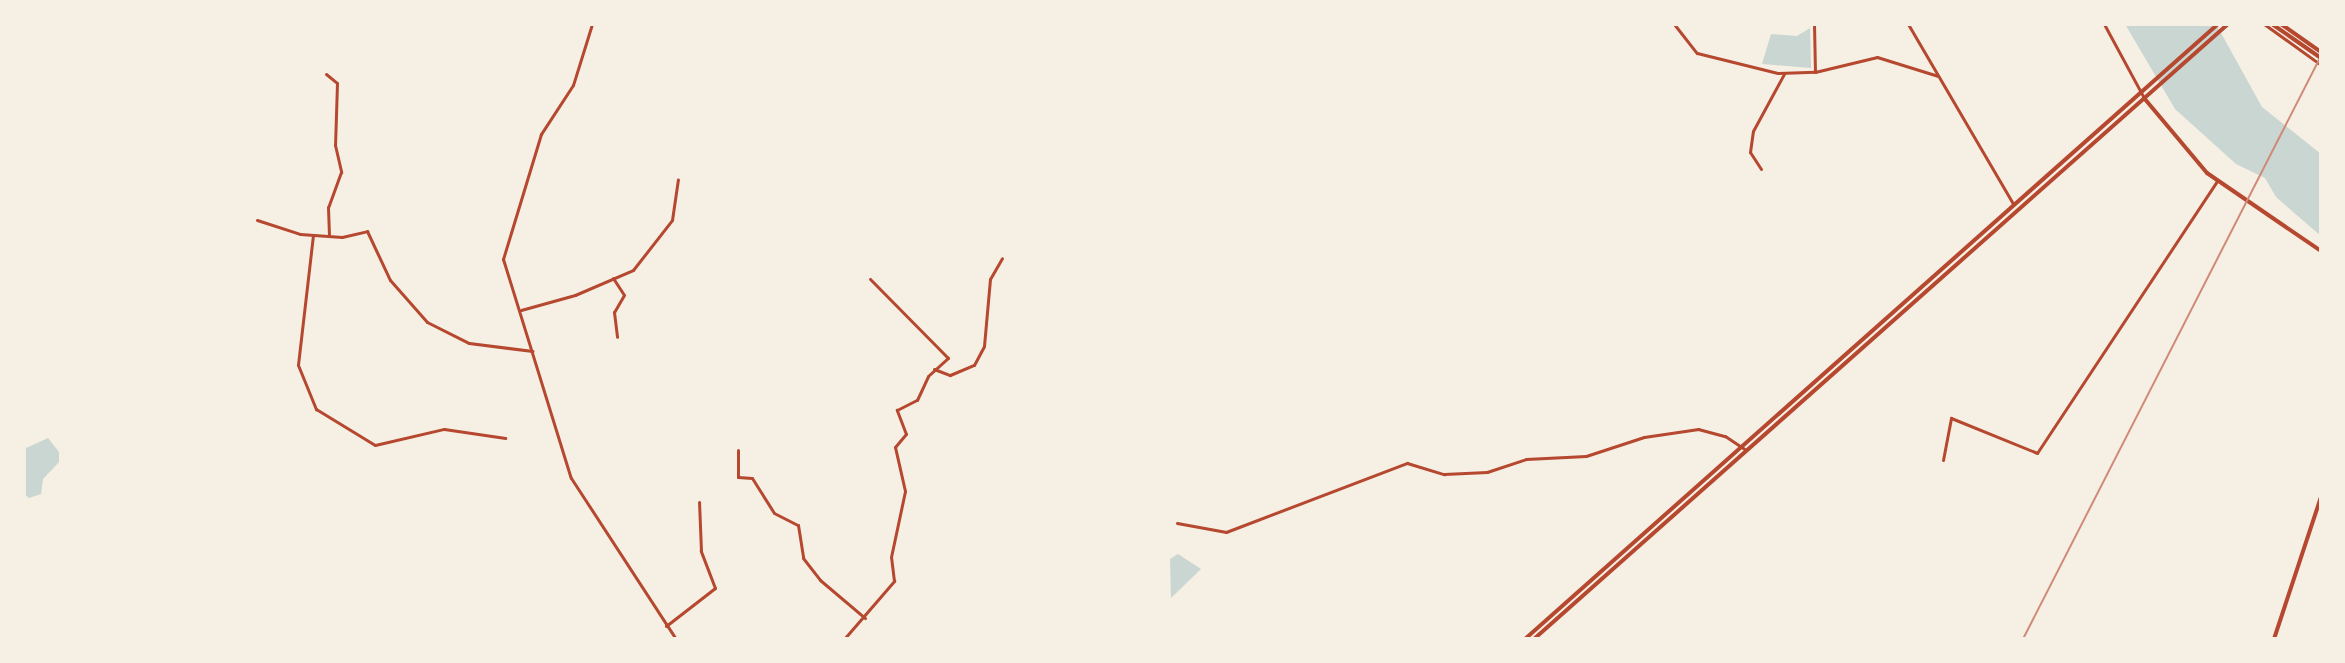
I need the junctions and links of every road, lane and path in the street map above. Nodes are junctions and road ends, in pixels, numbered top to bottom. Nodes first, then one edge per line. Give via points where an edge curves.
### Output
1 (592, 24) edge
2 (1674, 24) edge
3 (1814, 24) edge
4 (1908, 24) edge
5 (2104, 24) edge
6 (2218, 24) edge
7 (2228, 24) edge
8 (2264, 24) edge
9 (2272, 24) edge
10 (2281, 24) edge
11 (2321, 52) edge
12 (2321, 58) edge
13 (2321, 65) edge
14 (1815, 72) junction
15 (326, 74) dead end
16 (1784, 74) junction
17 (1938, 76) junction
18 (2141, 92) junction
19 (2144, 98) junction
20 (1761, 169) dead end
21 (678, 179) dead end
22 (2217, 181) junction
23 (2014, 205) junction
24 (257, 220) dead end
25 (313, 235) junction
26 (329, 236) junction
27 (2321, 251) edge
28 (1002, 258) dead end
29 (613, 278) junction
30 (870, 279) dead end
31 (521, 310) junction
32 (617, 337) dead end
33 (533, 351) junction
34 (934, 369) junction
35 (505, 438) dead end
36 (1744, 449) junction
37 (738, 450) dead end
38 (1943, 460) dead end
39 (2321, 497) edge
40 (699, 502) dead end
41 (1177, 523) dead end
42 (865, 618) junction
43 (666, 626) junction
44 (676, 639) edge
45 (844, 639) edge
46 (1218, 639) edge
47 (1225, 639) edge
48 (1525, 639) edge
49 (1534, 639) edge
50 (2274, 639) edge

1 - 31 street via 573,85 541,134 504,251
2 - 16 street via 1697,53
3 - 14 street
4 - 17 street
5 - 18 street
6 - 18 main road
7 - 19 main road
8 - 13 street
9 - 12 main road
10 - 11 main road
14 - 16 street
14 - 17 street via 1877,57
15 - 26 street via 337,83 335,145 341,169 327,210
16 - 20 street via 1753,131 1750,152
17 - 23 street
18 - 19 street
18 - 23 main road
19 - 22 main road via 2181,148
19 - 49 main road
21 - 29 street via 668,228 635,269
22 - 27 main road
22 - 38 street via 2037,453 1951,418
23 - 36 main road
24 - 25 street
25 - 26 street
25 - 35 street via 298,365 316,409 375,445 444,429
26 - 33 street via 368,232 390,280 427,322 469,343
28 - 34 street via 990,279 984,346 974,365 950,375
29 - 31 street
29 - 32 street via 624,295 614,312
30 - 34 street via 946,351 946,362
31 - 33 street
33 - 43 street via 571,478
34 - 42 street via 917,400 897,410 906,434 895,447 905,491 891,557 894,581
36 - 41 street via 1725,436 1698,429 1644,437 1586,456 1526,459 1487,472 1444,474 1407,463 1226,532
36 - 48 main road
37 - 42 street via 738,477 752,478 774,513 798,525 804,560
39 - 50 main road
40 - 43 street via 701,551 715,588
42 - 45 street
43 - 44 street
46 - 47 street

